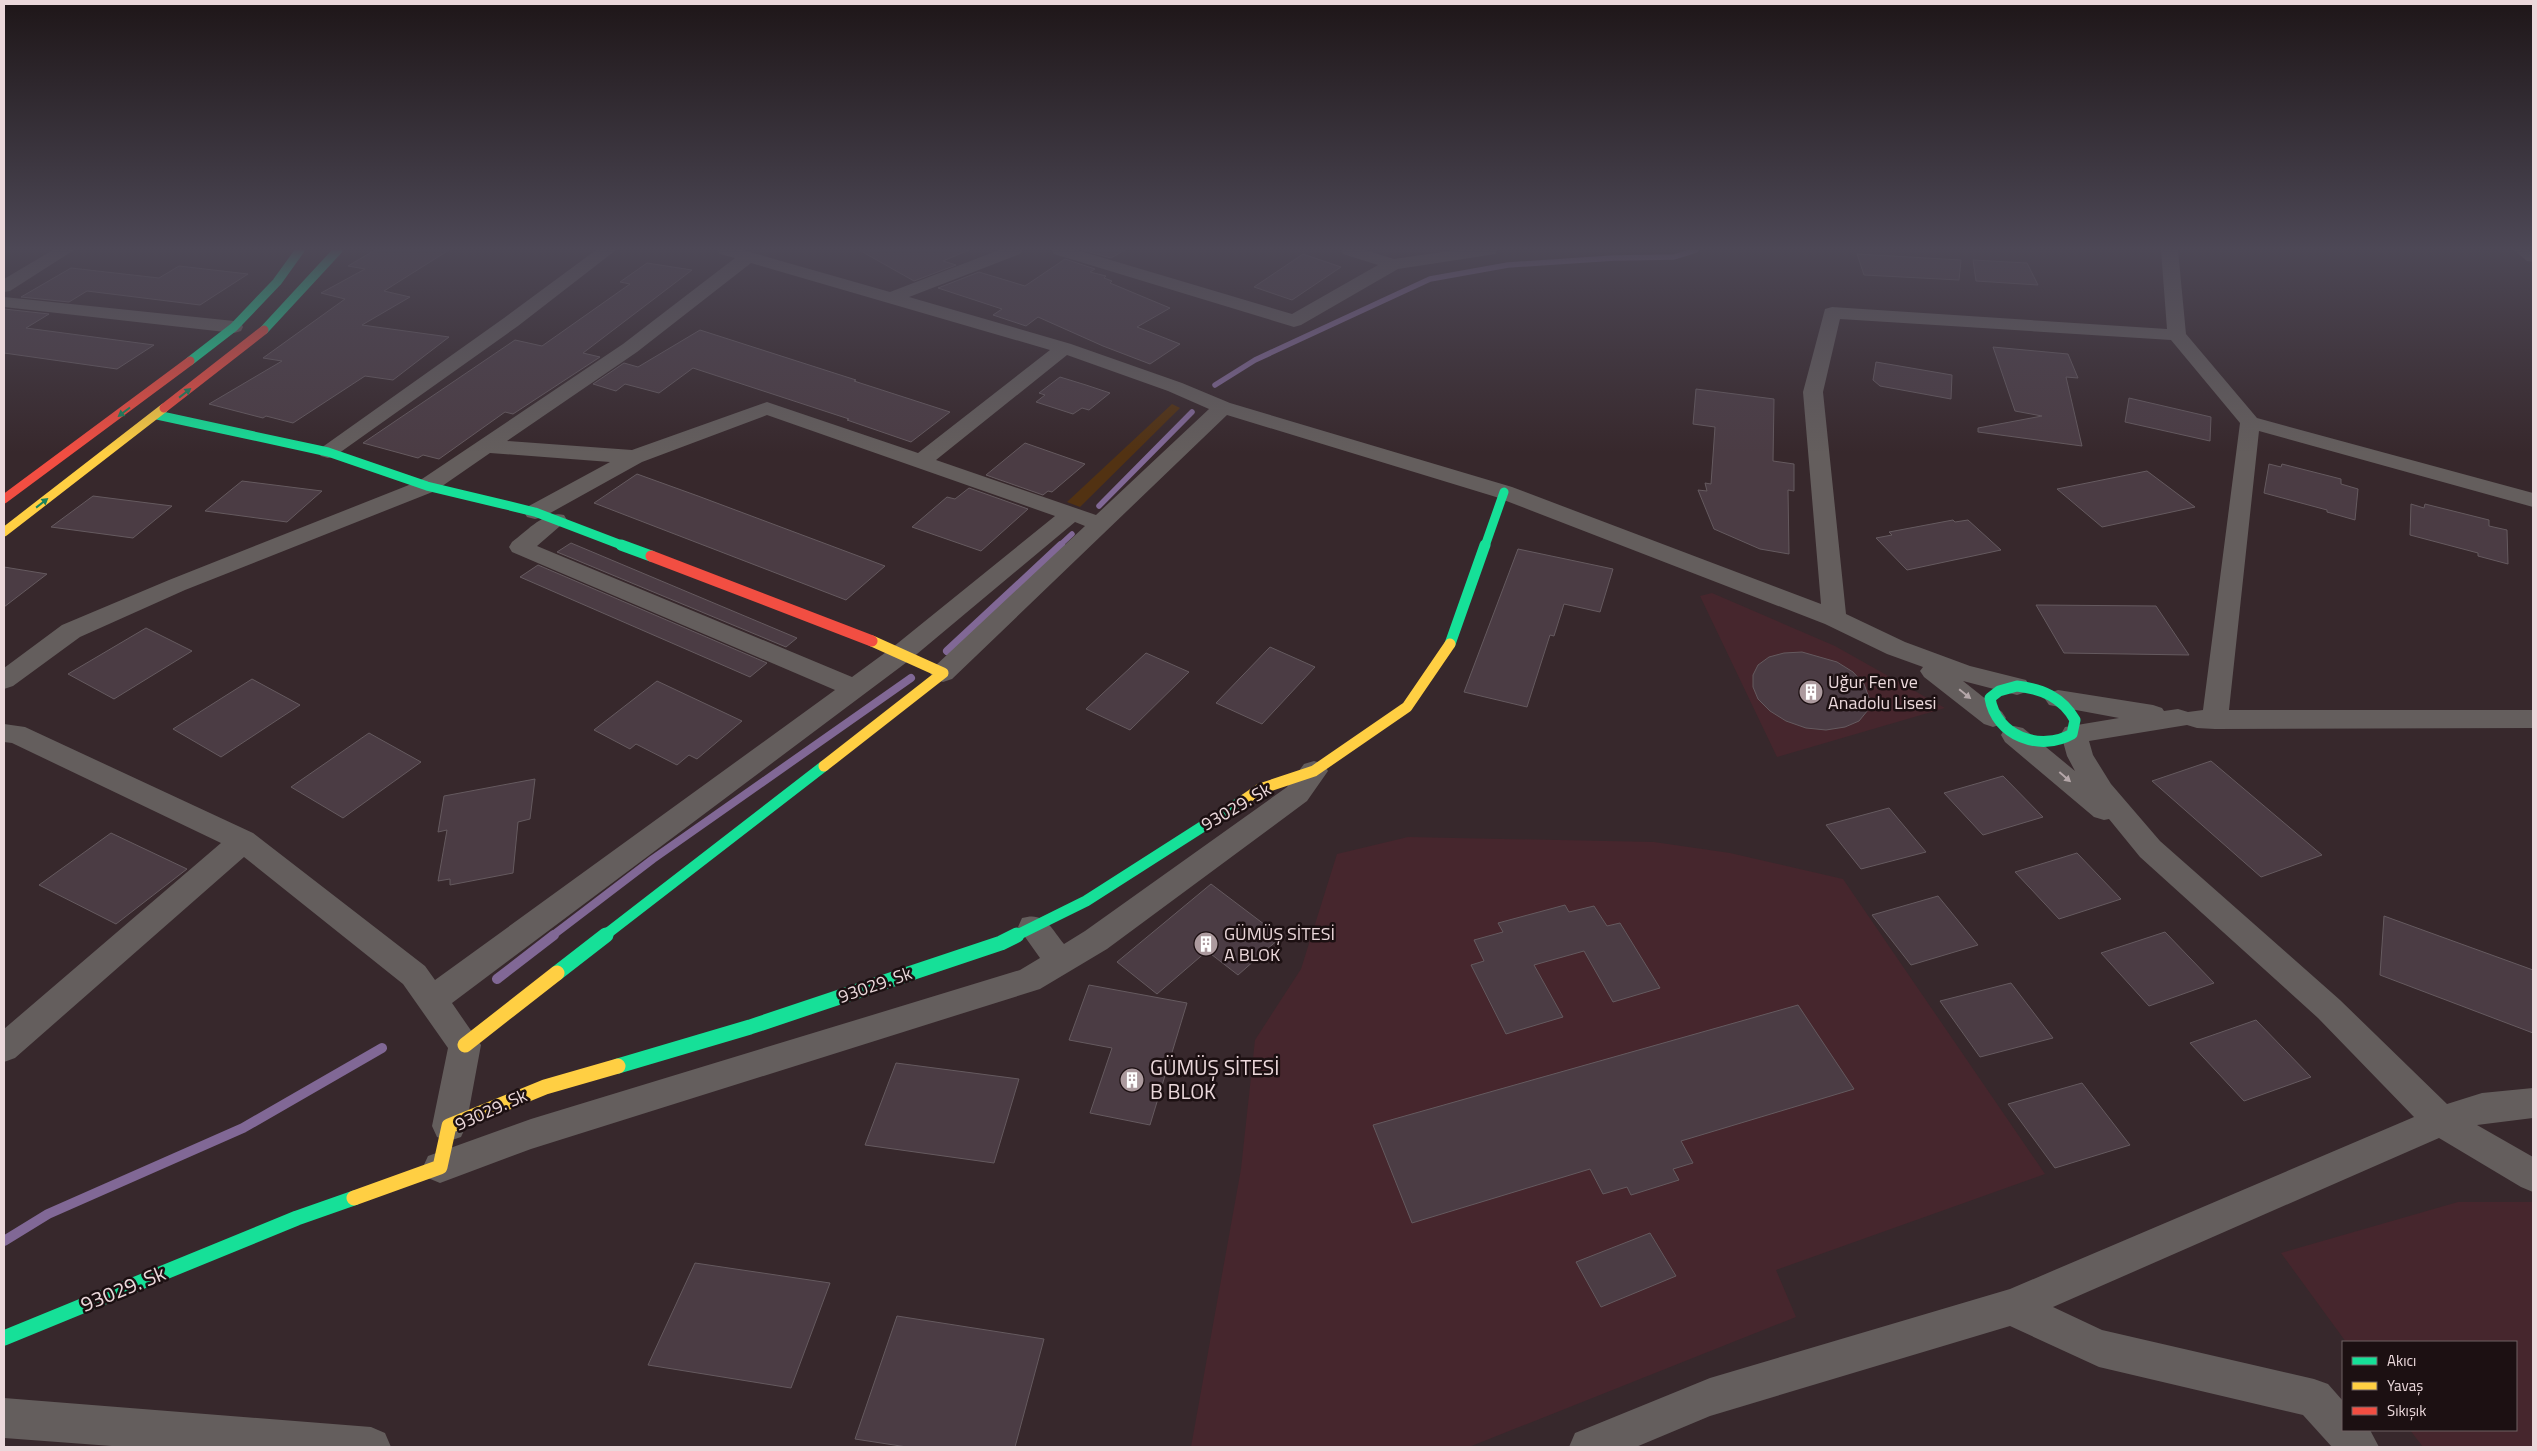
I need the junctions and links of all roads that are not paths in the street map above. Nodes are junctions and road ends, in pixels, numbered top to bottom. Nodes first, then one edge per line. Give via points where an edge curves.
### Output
1 (149, 318) edge
2 (243, 318) edge
3 (276, 318) edge
4 (517, 318) edge
5 (669, 318) edge
6 (959, 318) edge
7 (1283, 318) edge
8 (1300, 318) edge
9 (1831, 318) edge
10 (1906, 318) edge
11 (2175, 318) edge
12 (234, 327) junction
13 (2177, 335) junction
14 (1064, 348) junction
15 (1223, 407) junction
16 (156, 415) junction
17 (2250, 422) junction
18 (486, 446) junction
19 (328, 452) junction
20 (634, 457) junction
21 (920, 462) junction
22 (428, 486) junction
23 (1504, 492) junction
24 (4, 499) edge
25 (2532, 505) edge
26 (1071, 514) junction
27 (546, 516) junction
28 (1101, 524) junction
29 (4, 532) edge
30 (1834, 618) junction
31 (1896, 648) junction
32 (902, 653) junction
33 (943, 673) junction
34 (4, 680) edge
35 (2016, 686) junction
36 (855, 688) junction
37 (2058, 699) junction
38 (1993, 718) junction
39 (2178, 718) junction
40 (2533, 719) edge
41 (2215, 720) junction
42 (4, 733) edge
43 (2074, 734) junction
44 (2014, 735) junction
45 (1314, 771) junction
46 (243, 841) junction
47 (2150, 849) junction
48 (1033, 927) junction
49 (1060, 961) junction
50 (432, 1000) junction
51 (750, 1027) junction
52 (464, 1044) junction
53 (4, 1048) edge
54 (755, 1064) junction
55 (2533, 1103) edge
56 (2441, 1121) junction
57 (449, 1126) junction
58 (440, 1167) junction
59 (2533, 1176) edge
60 (2011, 1307) junction
61 (4, 1338) edge
62 (4, 1418) edge
63 (2342, 1428) edge
64 (2344, 1431) edge
65 (352, 1447) edge
66 (1589, 1447) edge
67 (2359, 1447) edge

1 - 12 street
2 - 12 street
16 -> 3 street
4 - 19 street
5 - 18 street
6 - 14 street
7 - 8 street via 1294,321
9 - 30 street via 1813,392
10 - 13 street
11 - 13 street
12 -> 24 street
13 - 17 street
14 - 15 street
14 - 21 street
15 - 23 street
15 - 28 street
16 - 19 street
29 -> 16 street
17 - 25 street
17 - 41 street
18 - 20 street
18 - 22 street
19 - 22 street
20 - 21 street via 767,408
20 - 27 street
21 - 26 street
22 - 27 street
22 - 34 street via 177,585 72,631
23 - 30 street
23 - 45 street, 93029. Sk via 1454,639 1407,707
26 - 28 street
26 - 32 street
27 - 32 street
27 - 36 street via 520,548
28 - 33 street
30 - 31 street
31 - 35 street via 1964,673
31 -> 38 street via 1940,675
32 - 33 street
32 - 36 street
33 - 52 street
35 - 37 street via 2031,688
35 - 38 street via 1995,692 1989,700
36 - 50 street
37 - 39 street
37 - 43 street via 2074,716
38 - 44 street
39 - 41 street
39 - 43 street
40 - 41 street
42 - 46 street via 16,734
43 - 44 street via 2056,743
43 - 47 street via 2080,756 2101,791
44 -> 47 street
45 - 48 street, 93029. Sk via 1260,789 1086,901
45 - 49 street, 93029. Sk via 1297,794 1096,940
46 - 50 street via 414,975
46 - 53 street
47 - 56 street via 2329,1009
48 - 49 street
48 - 51 street, 93029. Sk via 1001,943
49 - 54 street, 93029. Sk via 1029,980
50 - 52 street
51 - 54 street
51 - 57 street, 93029. Sk via 545,1087
52 - 57 street
54 - 58 street, 93029. Sk via 531,1134
55 - 56 street via 2482,1108
56 - 59 street
56 - 60 street
57 - 58 street, 93029. Sk
58 - 61 street, 93029. Sk via 297,1218
60 - 63 street via 2099,1348 2314,1398
60 - 66 street via 1710,1397
62 - 65 street
64 - 67 street

